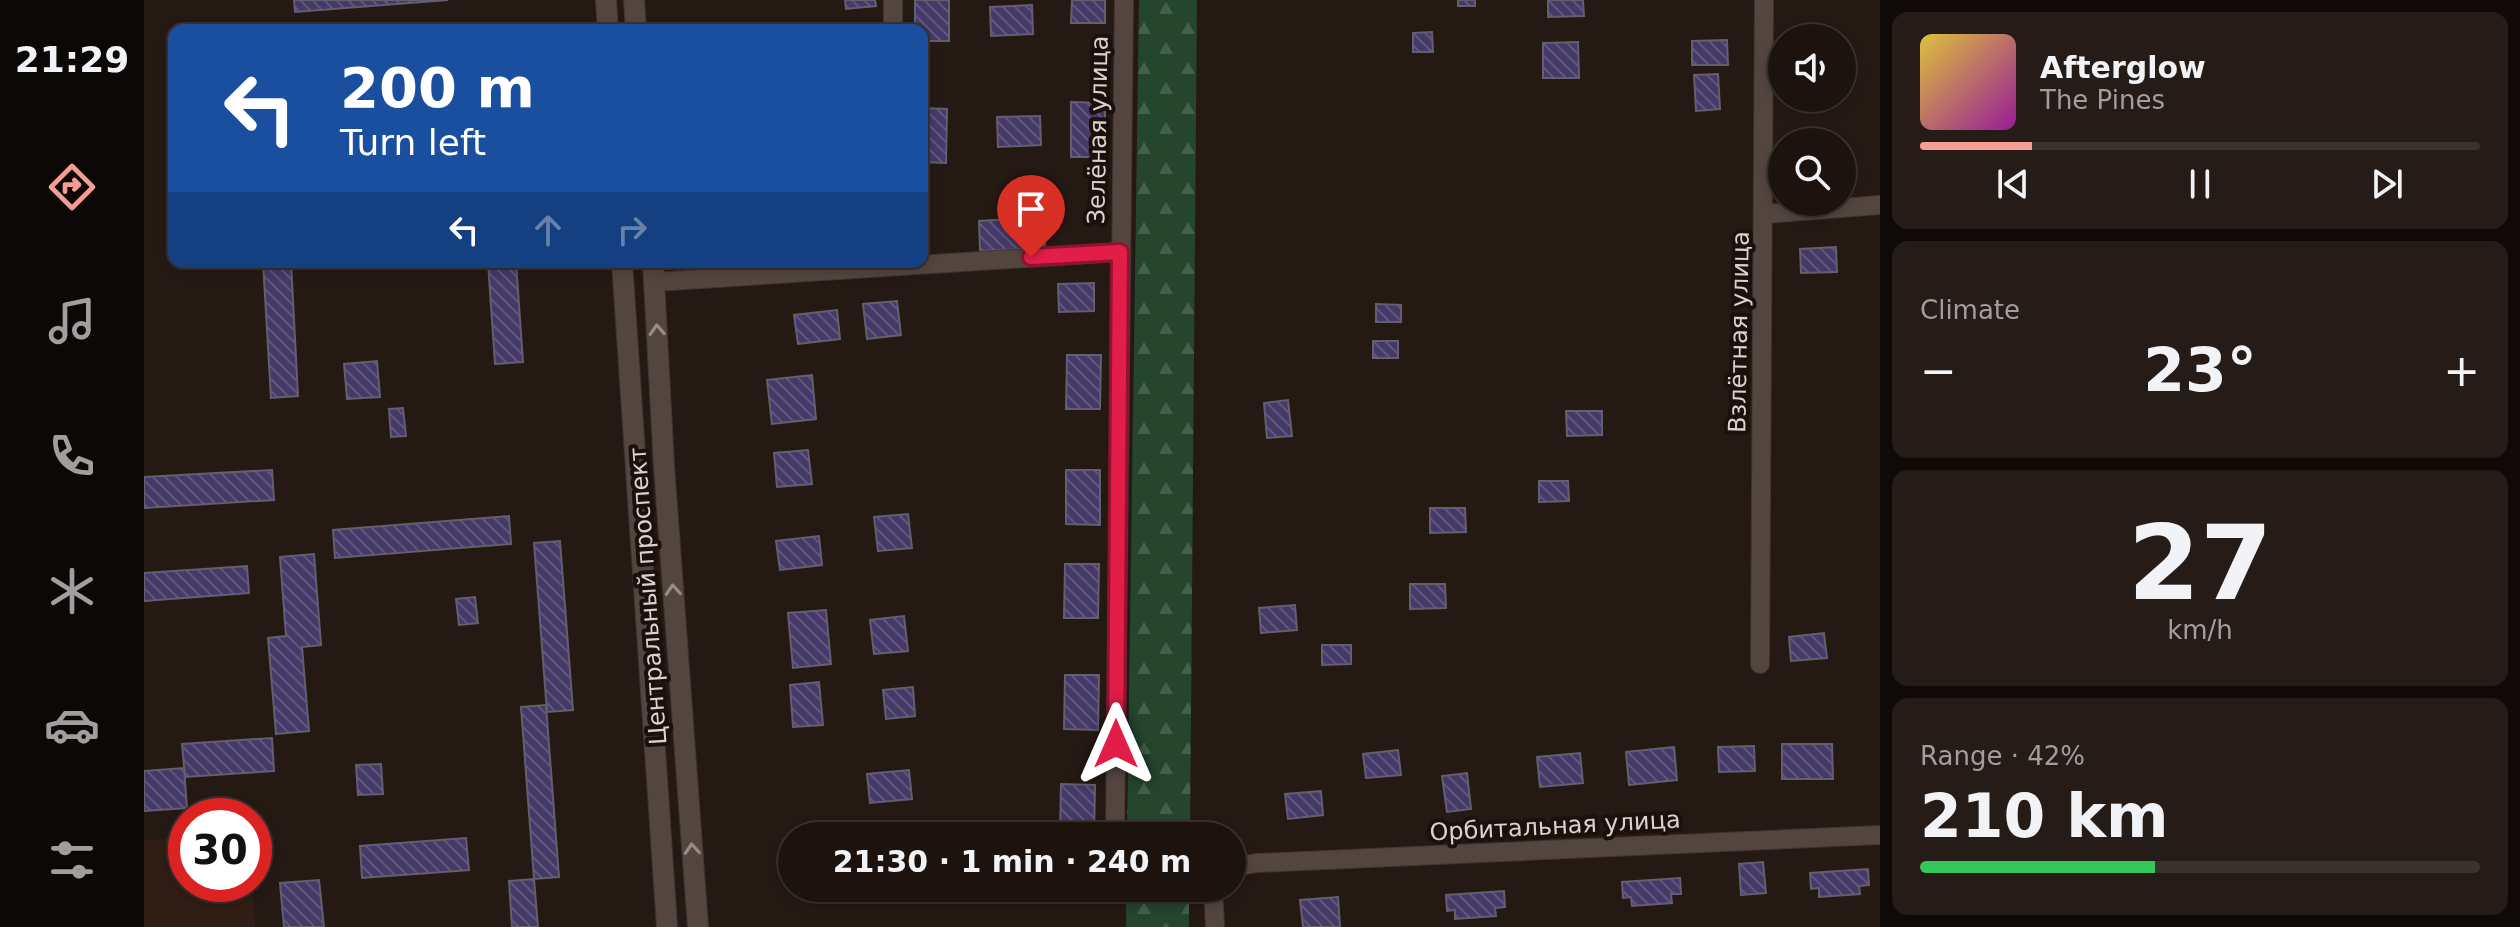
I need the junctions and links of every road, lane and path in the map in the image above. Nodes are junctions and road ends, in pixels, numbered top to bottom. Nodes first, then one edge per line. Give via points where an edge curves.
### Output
1 (606, 0) edge
2 (634, 0) edge
3 (893, 0) edge
4 (1124, 0) edge
5 (1764, 0) edge
6 (608, 24) edge
7 (636, 24) edge
8 (893, 24) edge
9 (1880, 205) edge
10 (1765, 214) junction
11 (1120, 252) junction
12 (928, 262) edge
13 (622, 268) edge
14 (773, 268) edge
15 (653, 272) edge
16 (1760, 664) dead end
17 (1115, 822) edge
18 (1880, 835) edge
19 (1246, 865) edge
20 (1214, 902) edge
21 (667, 927) edge
22 (698, 927) edge
23 (1215, 927) edge

1 - 6 street
2 - 7 street
3 - 8 street
4 - 11 street, Зелёная улица
5 - 10 street, Взлётная улица
9 - 10 street
10 - 16 street, Взлётная улица
11 - 12 street
11 - 17 street, Зелёная улица
13 - 21 street, Центральный проспект
14 - 15 street
22 -> 15 street, Центральный проспект
18 - 19 street, Орбитальная улица
20 - 23 street

